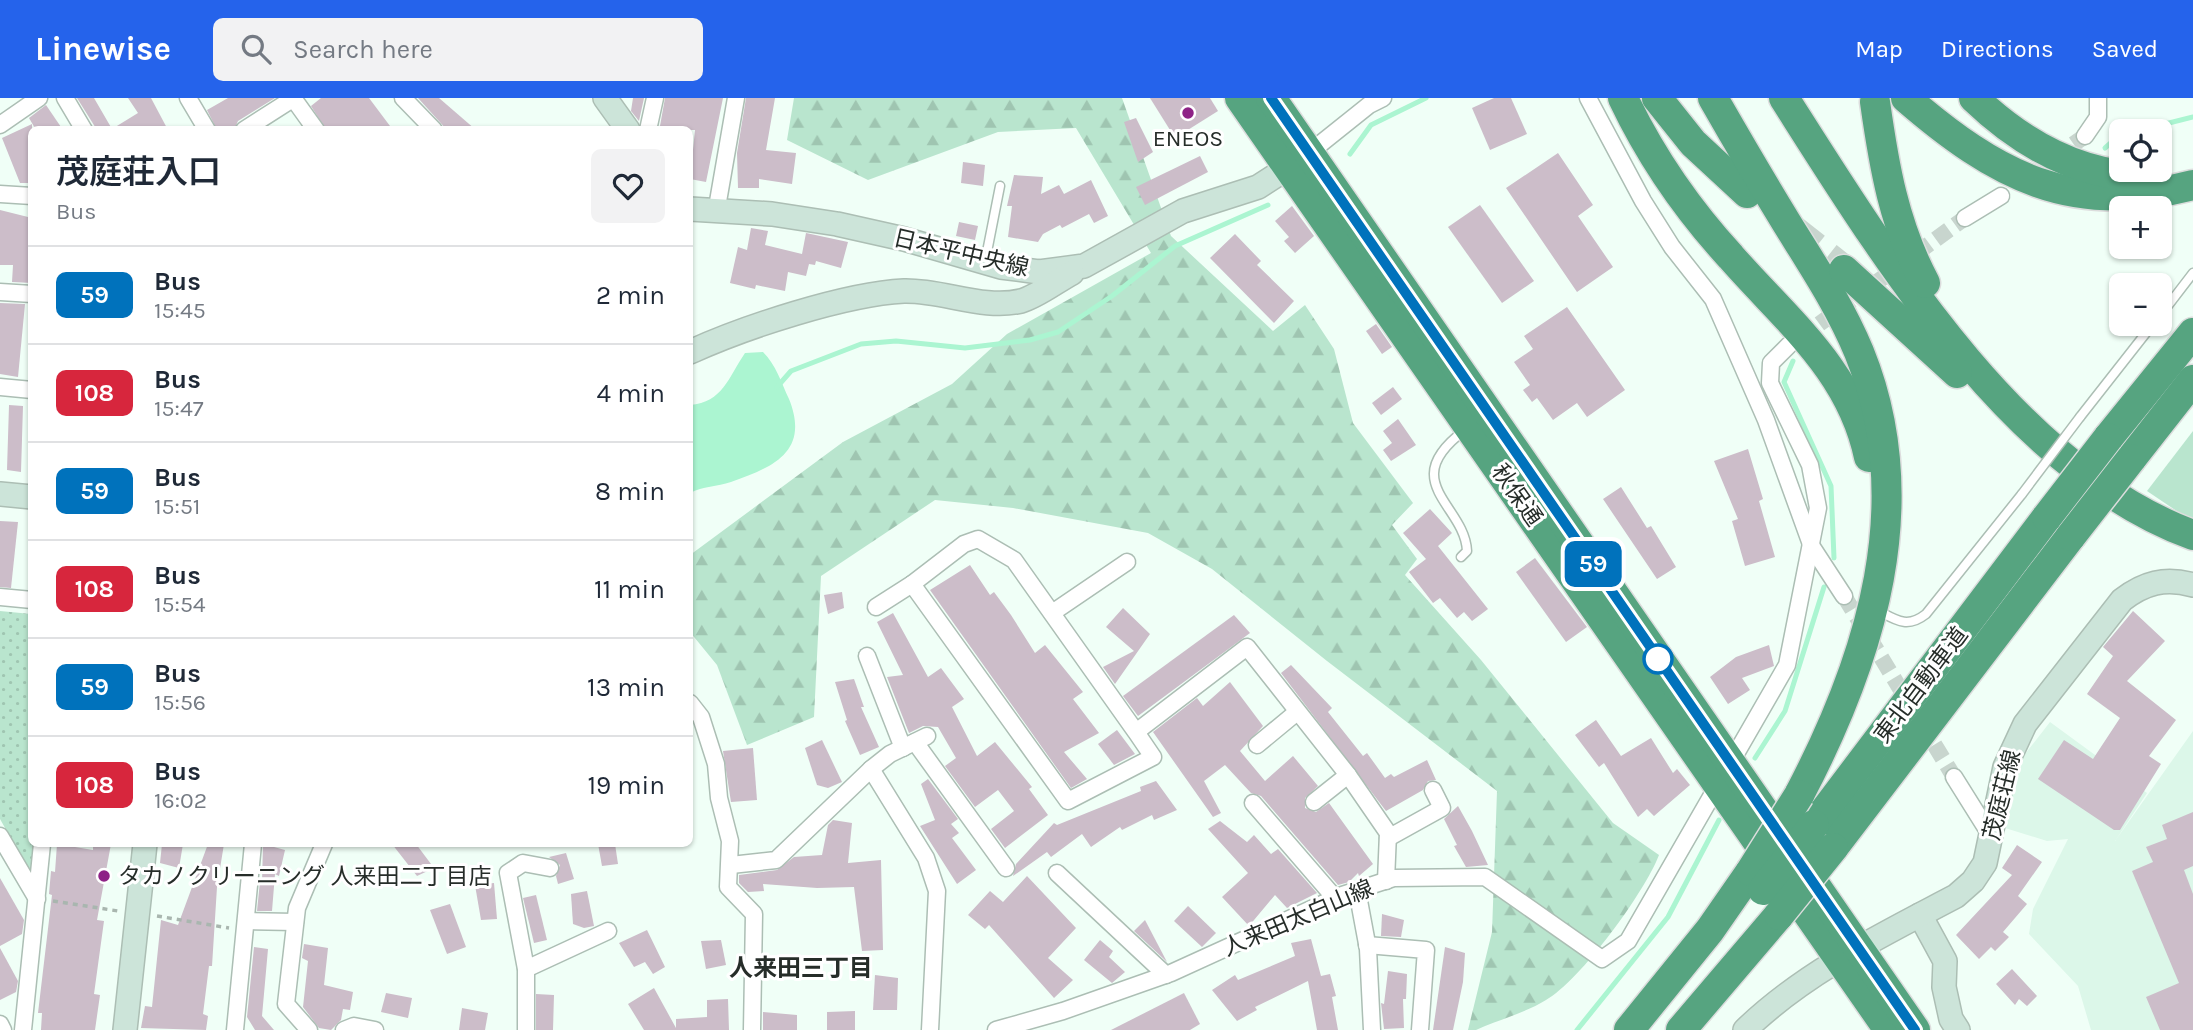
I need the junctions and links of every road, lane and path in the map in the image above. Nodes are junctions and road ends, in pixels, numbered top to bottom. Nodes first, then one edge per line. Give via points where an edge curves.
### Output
1 (38, 98) edge
2 (65, 98) edge
3 (188, 98) edge
4 (293, 98) edge
5 (403, 98) edge
6 (605, 98) edge
7 (655, 98) edge
8 (736, 98) edge
9 (1240, 98) edge
10 (1271, 98) edge
11 (1383, 98) edge
12 (1588, 98) edge
13 (1623, 98) edge
14 (1657, 98) edge
15 (1713, 98) edge
16 (1765, 98) edge
17 (1784, 98) edge
18 (1906, 98) edge
19 (1973, 98) edge
20 (2098, 98) edge
21 (1875, 102) dead end
22 (0, 125) edge
23 (82, 126) edge
24 (205, 126) edge
25 (250, 126) edge
26 (313, 126) edge
27 (430, 126) edge
28 (625, 126) edge
29 (649, 126) edge
30 (2085, 136) tunnel mouth
31 (1299, 160) junction
32 (2193, 171) edge
33 (2193, 184) edge
34 (1000, 186) dead end
35 (1747, 193) dead end
36 (0, 194) edge
37 (28, 196) edge
38 (2001, 197) dead end
39 (693, 209) edge
40 (716, 213) junction
41 (1965, 218) tunnel mouth
42 (984, 263) junction
43 (1084, 266) junction
44 (1844, 270) tunnel mouth
45 (2193, 273) edge
46 (0, 292) edge
47 (28, 295) edge
48 (2172, 300) edge
49 (2193, 333) edge
50 (2144, 336) edge
51 (1789, 345) tunnel mouth
52 (693, 351) edge
53 (2193, 380) edge
54 (0, 387) edge
55 (28, 390) edge
56 (1989, 405) junction
57 (2193, 405) edge
58 (1470, 426) junction
59 (2033, 430) junction
60 (2136, 463) junction
61 (0, 494) edge
62 (28, 497) edge
63 (2193, 536) edge
64 (1812, 547) junction
65 (2193, 555) edge
66 (1461, 556) dead end
67 (1127, 562) dead end
68 (1880, 572) junction
69 (912, 584) junction
70 (2193, 585) edge
71 (1844, 596) tunnel mouth
72 (0, 597) edge
73 (28, 600) edge
74 (876, 607) dead end
75 (1874, 608) junction
76 (1052, 613) junction
77 (867, 656) dead end
78 (693, 707) edge
79 (1297, 712) junction
80 (1136, 732) junction
81 (915, 742) junction
82 (1257, 745) dead end
83 (871, 769) junction
84 (1348, 775) junction
85 (1725, 776) junction
86 (1954, 777) tunnel mouth
87 (1433, 790) dead end
88 (1314, 802) dead end
89 (1253, 803) dead end
90 (0, 835) edge
91 (1991, 836) junction
92 (1388, 838) junction
93 (42, 847) edge
94 (145, 847) edge
95 (253, 847) edge
96 (323, 847) edge
97 (731, 864) junction
98 (550, 868) dead end
99 (1006, 868) dead end
100 (1057, 873) dead end
101 (1387, 881) junction
102 (1757, 881) junction
103 (1357, 890) junction
104 (37, 898) junction
105 (1335, 898) junction
106 (138, 914) junction
107 (1920, 915) junction
108 (295, 922) junction
109 (245, 925) junction
110 (608, 931) dead end
111 (1367, 945) junction
112 (1849, 953) junction
113 (526, 969) junction
114 (1166, 975) junction
115 (0, 1024) edge
116 (4, 1030) edge
117 (23, 1030) edge
118 (125, 1030) edge
119 (235, 1030) edge
120 (309, 1030) edge
121 (344, 1030) edge
122 (375, 1030) edge
123 (526, 1030) edge
124 (752, 1030) edge
125 (930, 1030) edge
126 (996, 1030) edge
127 (1372, 1030) edge
128 (1420, 1030) edge
129 (1629, 1030) edge
130 (1642, 1030) edge
131 (1681, 1030) edge
132 (1745, 1030) edge
133 (1889, 1030) edge
134 (1915, 1030) edge
135 (1958, 1030) edge

1 - 22 street
2 - 23 street
3 - 24 street
4 - 25 street
4 - 26 street
5 - 27 street
6 - 28 street
7 - 29 street
8 - 40 street
9 - 31 highway, 秋保通
10 - 31 highway, 秋保通
11 - 31 street
12 - 64 street via 1643,201 1713,299 1766,419
13 - 68 highway via 1687,205 1818,349 1847,394 1862,429 1874,481
14 - 35 highway via 1693,143
15 - 68 highway via 1859,351 1885,445 1888,475
16 - 56 highway via 1891,287
17 - 59 highway via 1903,278
18 - 33 highway via 1969,149 2035,182 2101,195 2162,192
19 - 32 highway via 2035,146 2084,167 2135,177
20 - 30 street via 2098,117
21 - 59 highway via 1889,190 1913,259 1949,322
31 - 43 street, 日本平中央線 via 1258,187 1183,211
31 - 58 highway, 秋保通
31 - 85 highway, 秋保通
34 - 42 lane
36 - 37 street
38 - 41 street
39 - 40 street, 日本平中央線
40 - 42 street, 日本平中央線 via 772,215 837,225
42 - 43 street, 日本平中央線 via 1039,272
43 - 52 street via 1023,300 997,303 905,291 850,299 722,337
44 - 56 highway via 1929,344
45 - 48 lane
46 - 47 street
49 - 102 highway, 東北自動車道, bridge via 1814,825
50 - 75 lane, bridge via 1926,614 1906,624
51 - 64 street via 1771,363 1770,383 1810,465 1818,508
53 - 60 highway
54 - 55 street
56 - 65 highway via 2052,469 2086,496 2147,534
57 - 60 highway
58 - 66 lane via 1438,456 1436,472 1442,502 1466,543 1467,551
58 - 85 highway, 秋保通
59 - 63 highway via 2093,482 2130,506
60 - 131 highway, 東北自動車道, bridge via 1958,707 1906,753 1779,915
61 - 62 street
64 - 71 street
64 - 85 street via 1787,665
67 - 76 street
68 - 75 highway
69 - 74 street
69 - 76 street via 964,544 978,539 1014,560
69 - 80 street via 1068,801 1153,757
70 - 91 street, 茂庭荘線 via 2160,581 2139,588 2103,621 2014,744
72 - 73 street
75 - 102 highway, bridge via 1843,702
76 - 80 street
77 - 81 street
78 - 97 street via 701,717 716,764
79 - 80 street via 1247,647
79 - 82 street
79 - 84 street
81 - 83 street
81 - 99 street
83 - 97 street via 776,860
83 - 125 street via 926,858 937,891
84 - 88 street
84 - 92 street
85 - 101 street, 人来田太白山線 via 1628,941 1602,959 1485,877
85 - 112 highway, 秋保通
86 - 91 street
87 - 92 street via 1442,808
89 - 105 street
90 - 104 street
91 - 107 street, 茂庭荘線 via 1985,863 1973,881
92 - 101 street
93 - 104 street
94 - 106 street
95 - 109 street
96 - 108 street
97 - 124 street via 726,875 728,887 754,914
98 - 113 street via 523,863 508,873
100 - 114 street
101 - 103 street, 人来田太白山線
102 - 129 highway via 1710,930
102 - 130 highway, 東北自動車道
103 - 105 street, 人来田太白山線
103 - 111 street
104 - 106 path
104 - 117 street
105 - 114 street, 人来田太白山線
106 - 109 path
106 - 118 street
107 - 112 street, 茂庭荘線
107 - 135 street via 1945,961 1944,987
108 - 109 street
108 - 120 street via 286,1004
109 - 119 street
110 - 113 street
111 - 127 street
111 - 128 street via 1426,950
112 - 132 street, 茂庭荘線 via 1768,1008
112 - 133 highway, 秋保通
112 - 134 highway, 秋保通
113 - 123 street
114 - 126 street, 人来田太白山線
115 - 116 street
121 - 122 street via 354,1026

